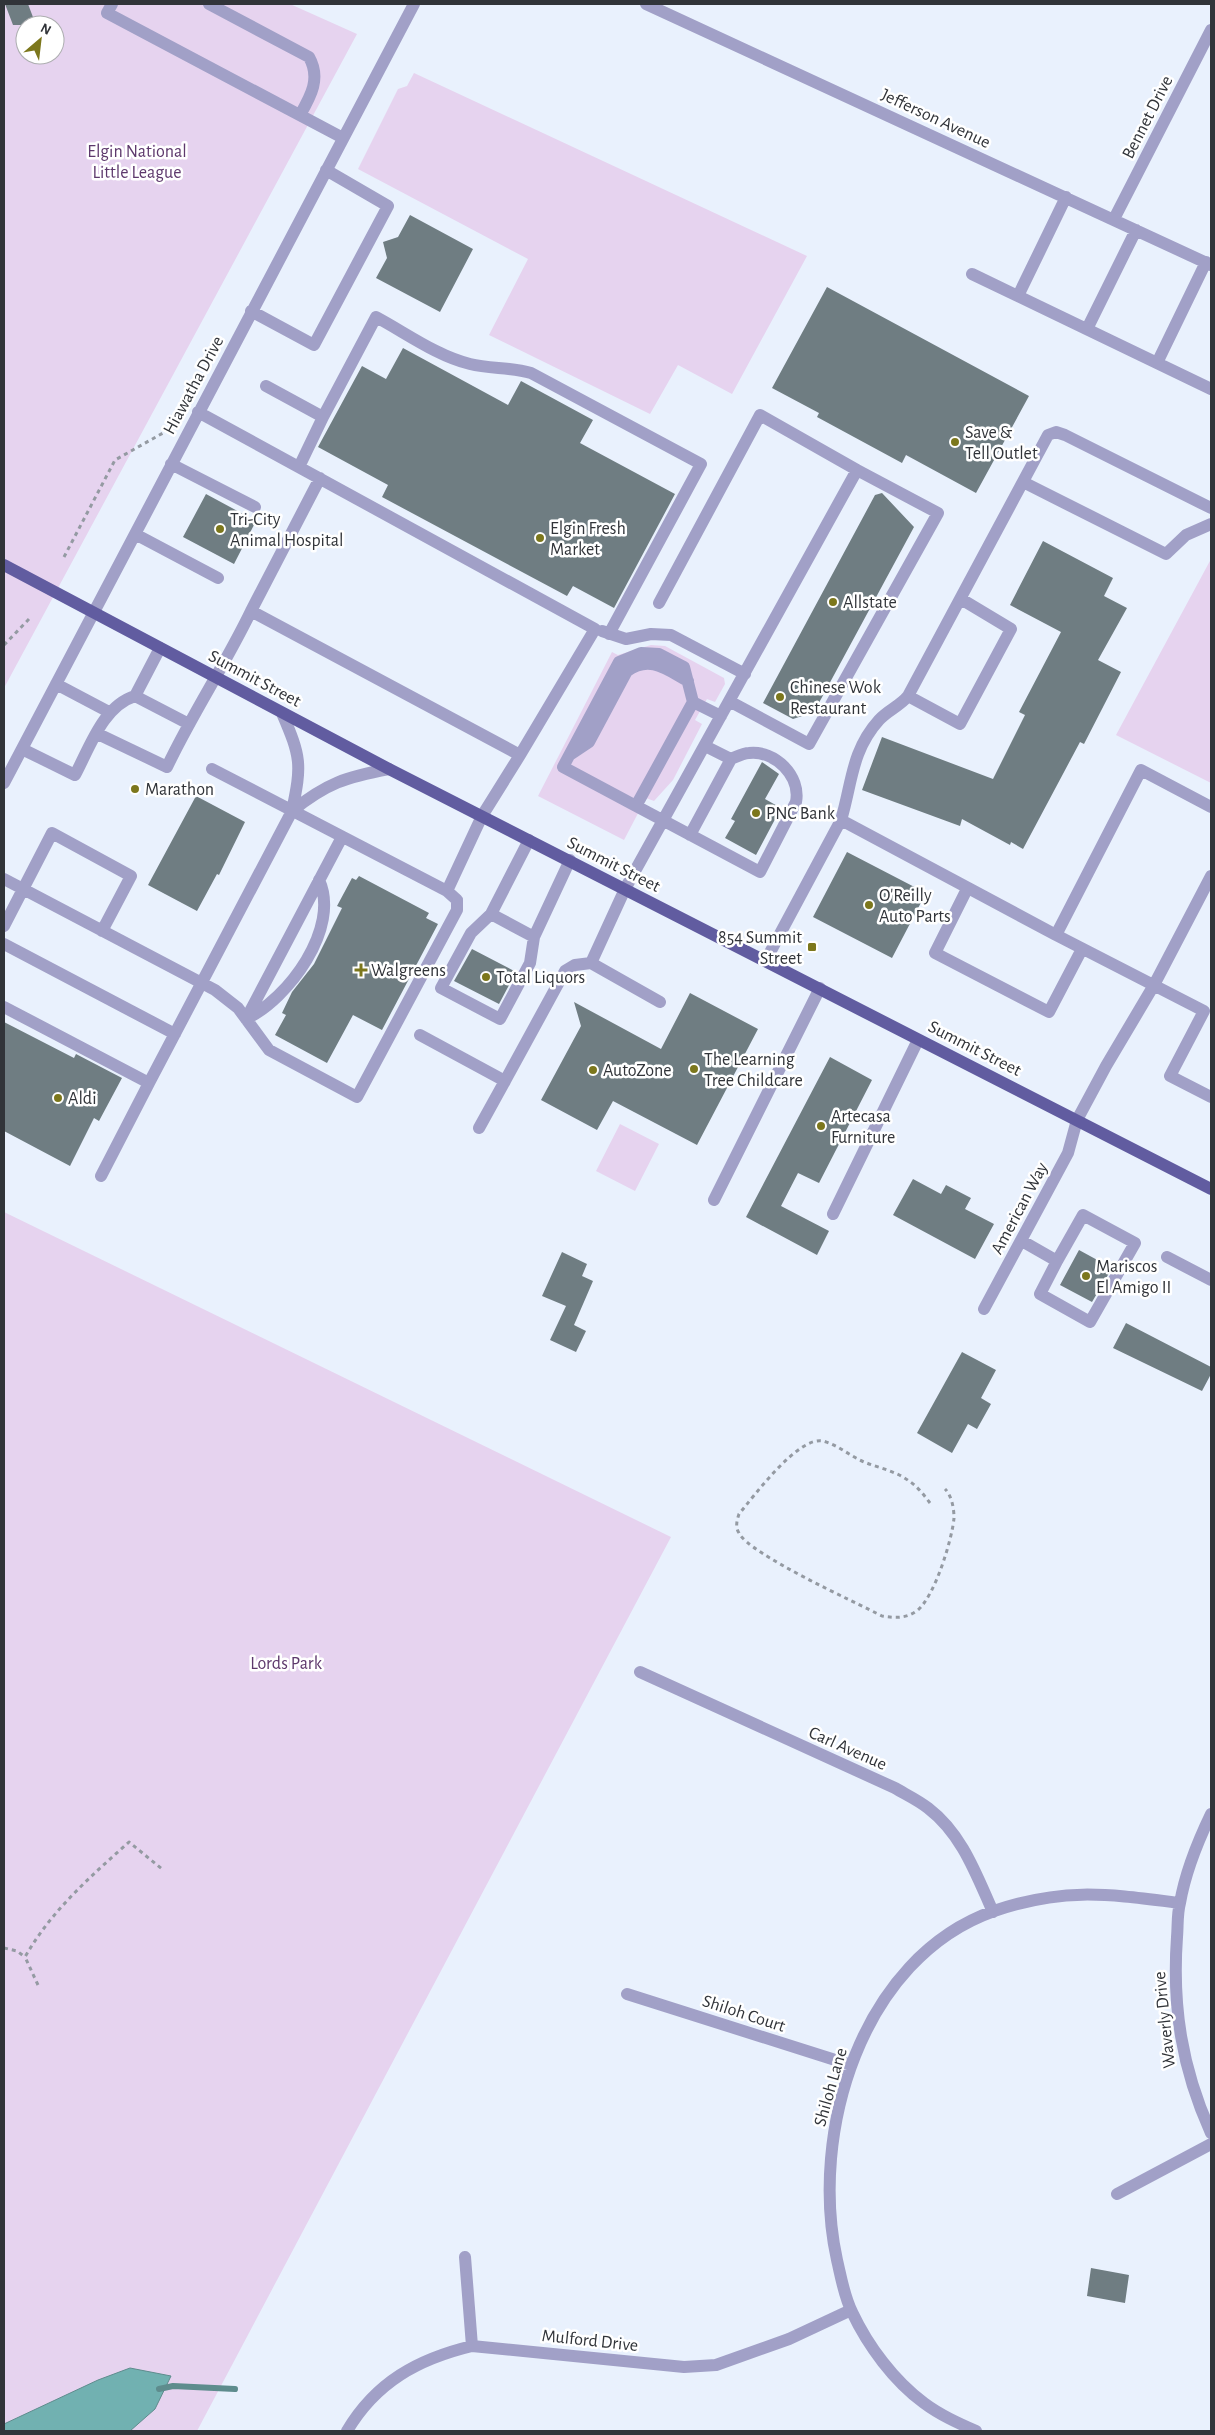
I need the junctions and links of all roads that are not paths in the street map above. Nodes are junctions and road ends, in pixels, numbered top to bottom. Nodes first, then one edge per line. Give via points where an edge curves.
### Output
1 (112, 4) edge
2 (209, 4) edge
3 (414, 4) edge
4 (646, 4) edge
5 (1211, 30) edge
6 (300, 116) junction
7 (343, 138) junction
8 (326, 170) junction
9 (1066, 197) junction
10 (1114, 219) junction
11 (1136, 230) junction
12 (1209, 263) edge
13 (972, 274) dead end
14 (1018, 296) junction
15 (251, 312) junction
16 (1087, 329) junction
17 (1157, 363) junction
18 (266, 386) dead end
19 (1211, 389) edge
20 (198, 412) junction
21 (323, 417) junction
22 (172, 464) junction
23 (299, 467) junction
24 (857, 470) junction
25 (320, 478) junction
26 (1023, 482) junction
27 (255, 507) dead end
28 (1211, 508) edge
29 (1211, 524) edge
30 (135, 534) junction
31 (4, 565) edge
32 (218, 578) dead end
33 (961, 599) junction
34 (659, 603) dead end
35 (251, 611) junction
36 (95, 614) junction
37 (595, 629) junction
38 (609, 634) junction
39 (160, 648) junction
40 (745, 674) junction
41 (216, 678) junction
42 (56, 684) junction
43 (135, 696) junction
44 (908, 696) junction
45 (729, 701) junction
46 (693, 702) junction
47 (109, 712) junction
48 (282, 713) junction
49 (721, 716) junction
50 (188, 723) junction
51 (98, 734) junction
52 (705, 746) junction
53 (22, 749) junction
54 (520, 755) junction
55 (731, 759) junction
56 (389, 768) junction
57 (212, 769) dead end
58 (4, 783) edge
59 (636, 806) junction
60 (1211, 807) edge
61 (292, 811) junction
62 (482, 816) junction
63 (841, 820) junction
64 (663, 821) junction
65 (690, 835) junction
66 (342, 837) junction
67 (529, 840) junction
68 (570, 860) junction
69 (1211, 876) edge
70 (4, 879) edge
71 (319, 880) junction
72 (22, 889) junction
73 (625, 889) junction
74 (967, 889) junction
75 (447, 891) junction
76 (491, 914) junction
77 (4, 926) edge
78 (102, 931) junction
79 (1056, 935) junction
80 (534, 937) junction
81 (4, 944) edge
82 (1082, 949) junction
83 (766, 960) junction
84 (591, 963) junction
85 (201, 983) junction
86 (1154, 986) junction
87 (820, 988) junction
88 (660, 1002) dead end
89 (4, 1007) edge
90 (246, 1019) junction
91 (175, 1034) junction
92 (420, 1035) dead end
93 (918, 1040) junction
94 (505, 1081) junction
95 (149, 1083) junction
96 (1211, 1097) edge
97 (1077, 1120) junction
98 (479, 1128) dead end
99 (101, 1176) dead end
100 (1211, 1189) edge
101 (714, 1200) dead end
102 (834, 1214) dead end
103 (1022, 1241) junction
104 (1167, 1257) dead end
105 (1057, 1261) junction
106 (1211, 1280) edge
107 (984, 1309) dead end
108 (640, 1672) dead end
109 (1211, 1814) edge
110 (1180, 1903) junction
111 (993, 1912) junction
112 (627, 1994) dead end
113 (851, 2065) junction
114 (1211, 2133) edge
115 (1211, 2144) edge
116 (1117, 2194) dead end
117 (465, 2257) dead end
118 (851, 2310) junction
119 (472, 2346) junction
120 (347, 2431) edge
121 (976, 2431) edge

1 - 6 street via 107,14
2 - 6 street via 309,57 316,75
3 - 7 street, Hiawatha Drive
4 - 9 street, Jefferson Avenue
5 - 10 street, Bennet Drive
6 - 7 street
7 - 8 street, Hiawatha Drive
8 - 15 street, Hiawatha Drive
8 - 15 street via 388,206 314,345
9 - 10 street, Jefferson Avenue
9 - 14 street
10 - 11 street, Jefferson Avenue
11 - 12 street, Jefferson Avenue
11 - 16 street
12 - 17 street
13 - 14 street
14 - 16 street
15 - 20 street, Hiawatha Drive
16 - 17 street
17 - 19 street
18 - 21 street
20 - 22 street, Hiawatha Drive
20 - 23 street
21 - 23 street
21 - 38 street via 376,317 458,360 531,373 701,464
22 - 27 street
22 - 30 street, Hiawatha Drive
23 - 25 street
24 - 34 street via 760,415
24 - 40 street
24 - 45 street via 938,513 809,744
25 - 35 street
25 - 37 street
26 - 28 street via 1047,437 1056,432
26 - 29 street via 1166,554 1186,535
26 - 33 street
30 - 32 street
30 - 36 street, Hiawatha Drive
31 - 36 main road, Summit Street
33 - 44 street
33 - 44 street via 1011,629 960,724
35 - 41 street
35 - 54 street
36 - 39 main road, Summit Street
36 - 42 street, Hiawatha Drive
37 - 38 street
37 - 54 street
38 - 40 street via 626,639 651,634 671,635
39 - 41 main road, Summit Street
39 - 43 street
40 - 45 street
41 - 48 main road, Summit Street
41 - 50 street
42 - 47 street
42 - 53 street, Hiawatha Drive
43 - 47 street via 121,701
43 - 50 street
44 - 63 street via 883,716 866,737 850,773
45 - 49 street
46 - 49 street
46 - 59 street
46 - 59 street via 684,667 659,654 641,653 619,662 563,767
47 - 51 street
48 - 56 main road, Summit Street
48 - 61 street via 300,761
49 - 52 street
50 - 51 street via 166,767
51 - 53 street via 75,775
52 - 55 street
52 - 64 street
53 - 58 street, Hiawatha Drive
54 - 62 street
55 - 65 street
55 - 65 street via 746,753 763,754 785,766 792,775 797,796 760,872
56 - 61 street via 332,783
56 - 62 main road, Summit Street
57 - 61 street
59 - 64 street
60 - 79 street via 1141,770
61 - 66 street
61 - 85 street
62 - 67 main road, Summit Street
62 - 75 street
63 - 74 street
63 - 83 street
64 - 65 street
64 - 73 street
66 - 71 street
66 - 75 street
67 - 68 main road, Summit Street
67 - 76 street
68 - 73 main road, Summit Street
68 - 80 street
69 - 86 street, American Way
70 - 72 street
71 - 90 street
71 - 90 street via 324,890 326,909 308,954 287,989 262,1011
72 - 77 street
72 - 78 street
72 - 78 street via 52,834 130,876
73 - 83 main road, Summit Street
73 - 84 street
74 - 79 street
74 - 82 street via 935,953 1049,1012
75 - 90 street via 457,900 457,910 357,1097 269,1050
76 - 80 street
76 - 80 street via 471,932 441,988 500,1019 530,963
78 - 85 street
79 - 82 street
81 - 91 street
82 - 86 street
83 - 87 main road, Summit Street
84 - 88 street
84 - 94 street via 575,965 565,971
85 - 90 street via 233,1003
85 - 91 street
86 - 96 street via 1204,1011 1170,1076
86 - 97 street, American Way
87 - 93 main road, Summit Street
87 - 101 street
89 - 95 street
91 - 95 street
92 - 94 street
93 - 97 main road, Summit Street
93 - 102 street
94 - 98 street
95 - 99 street
97 - 100 main road, Summit Street
97 - 103 street, American Way via 1068,1153
103 - 105 street
103 - 107 street, American Way
104 - 106 street
105 - 105 street via 1040,1294 1090,1322 1134,1243 1083,1215
108 - 111 street, Carl Avenue via 895,1788 928,1808 965,1850
109 - 110 street, Waverly Drive
110 - 111 street, Shiloh Lane via 1096,1893 1063,1894
110 - 114 street, Waverly Drive via 1174,1973 1179,2027 1188,2076
111 - 113 street, Shiloh Lane via 954,1932 907,1970 868,2027
112 - 113 street, Shiloh Court
113 - 118 street, Shiloh Lane via 835,2127 829,2205 834,2245
115 - 116 street
117 - 119 street
118 - 119 street, Mulford Drive via 789,2339 716,2365 684,2367
118 - 121 street, Shiloh Lane via 878,2354 902,2384 924,2404
119 - 120 street, Mulford Drive via 441,2354 397,2376 368,2401

